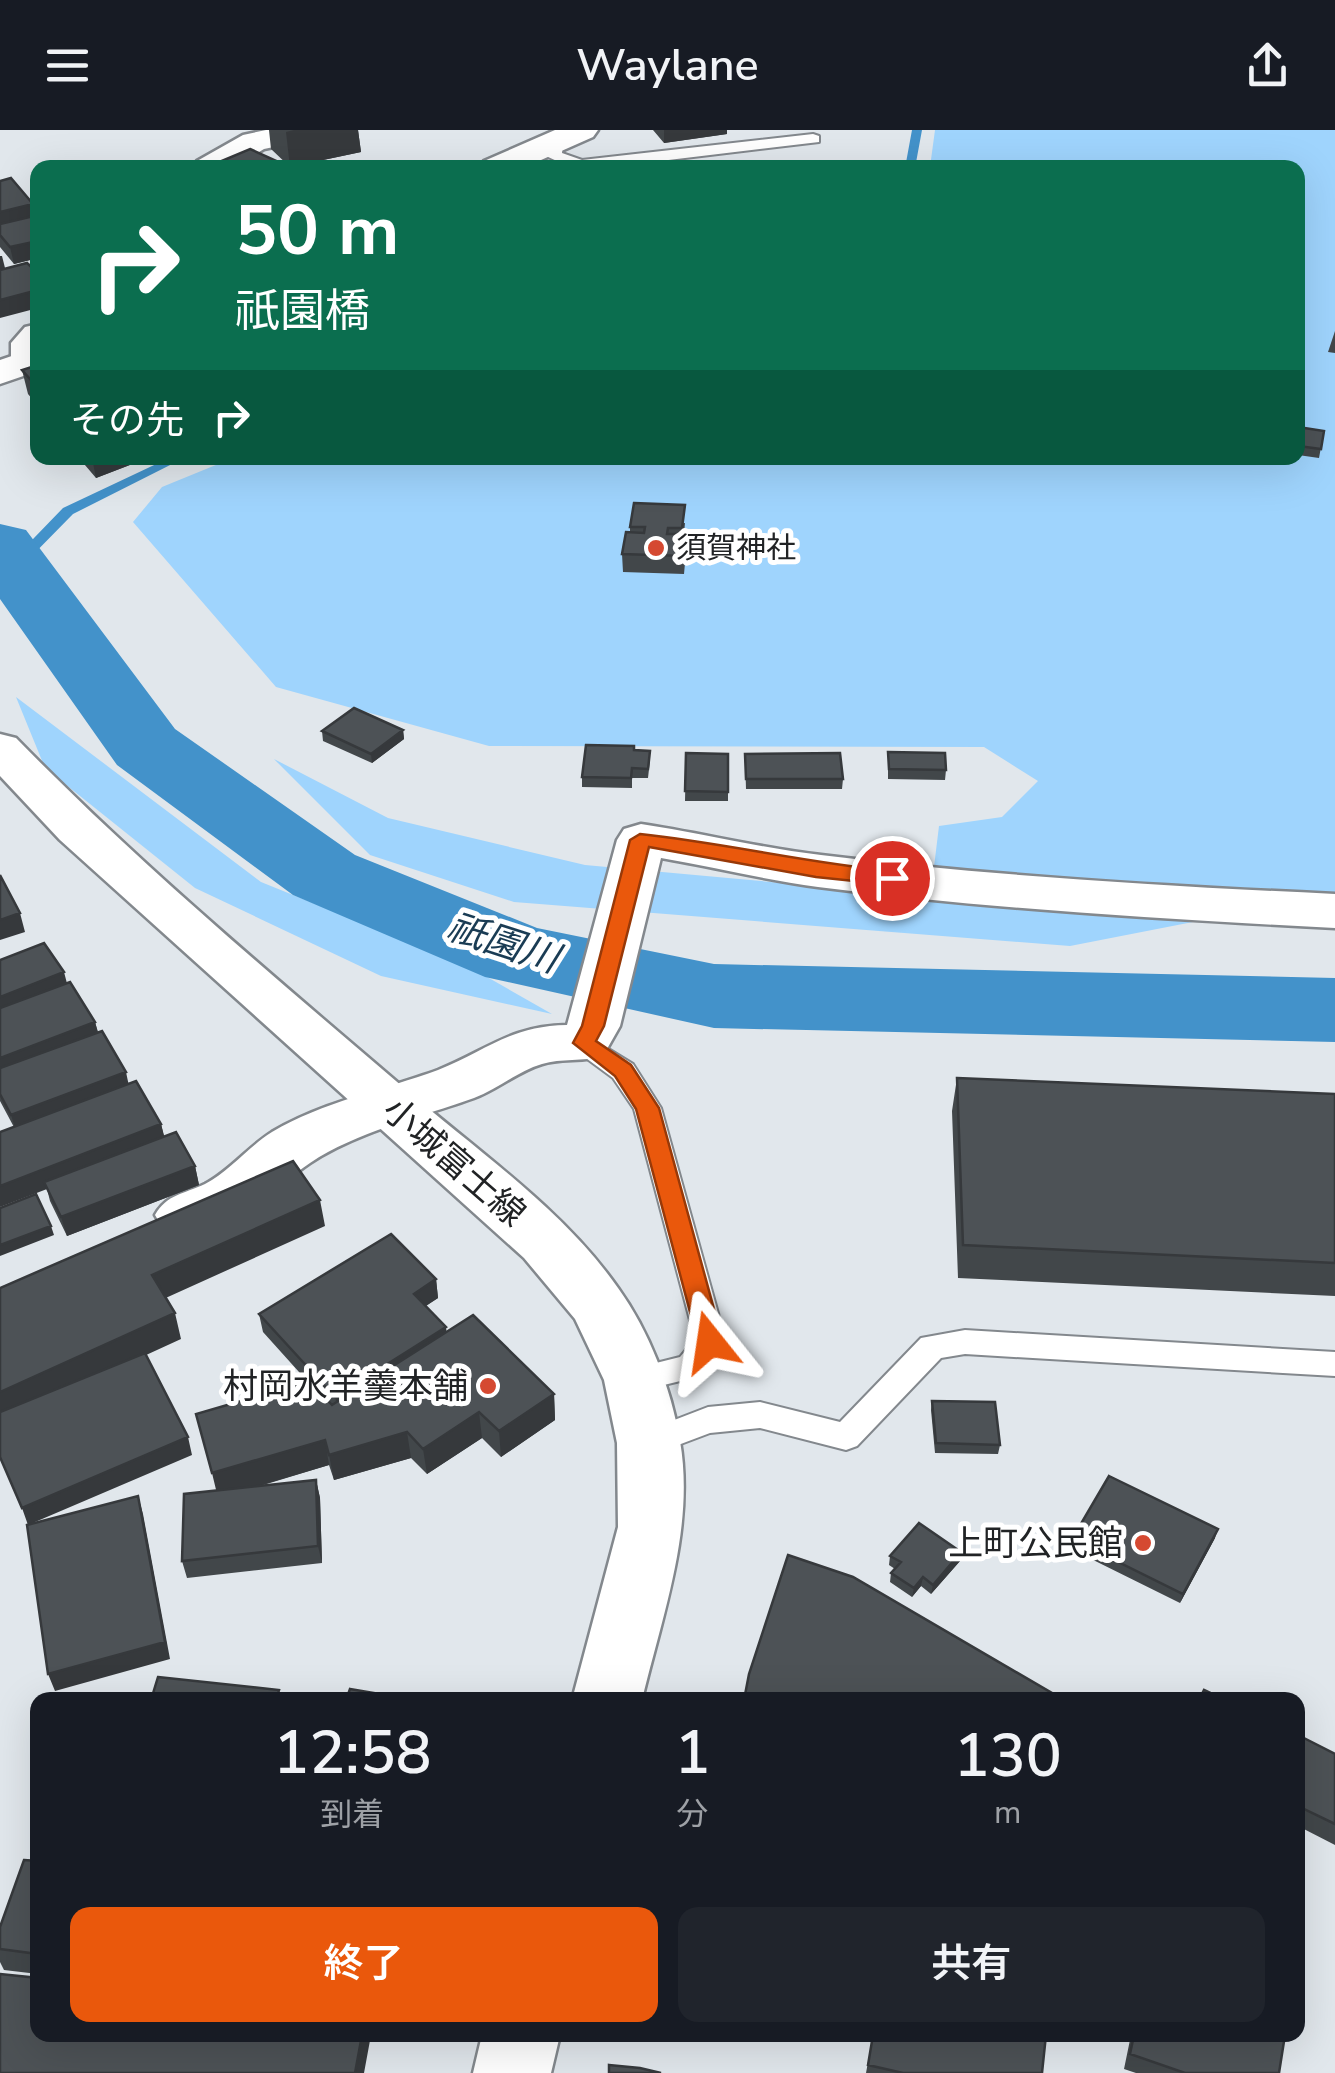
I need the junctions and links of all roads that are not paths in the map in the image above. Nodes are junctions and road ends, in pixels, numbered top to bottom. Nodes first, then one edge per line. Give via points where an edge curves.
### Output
1 (311, 130) edge
2 (562, 134) edge
3 (813, 139) dead end
4 (222, 160) edge
5 (511, 160) edge
6 (566, 160) edge
7 (626, 160) edge
8 (0, 748) edge
9 (1335, 911) edge
10 (589, 1034) junction
11 (390, 1104) junction
12 (140, 1232) edge
13 (1335, 1364) edge
14 (636, 1380) junction
15 (649, 1443) junction
16 (609, 1692) edge
17 (519, 2042) edge
18 (512, 2073) edge

1 - 4 street via 254,142
2 - 5 street
2 - 6 lane via 554,156
3 - 7 lane
8 - 11 street, 小城富士線 via 106,856
9 - 10 street via 1122,901 816,870 640,840
10 - 11 street via 536,1044 458,1083
10 - 14 lane via 648,1108 710,1342 690,1367
11 - 12 street via 292,1147 226,1198
11 - 14 street, 小城富士線 via 545,1242 598,1305
13 - 15 lane via 965,1342 932,1347 846,1437 760,1415 708,1420
14 - 15 street, 小城富士線
15 - 16 street, 小城富士線 via 651,1526
17 - 18 street

